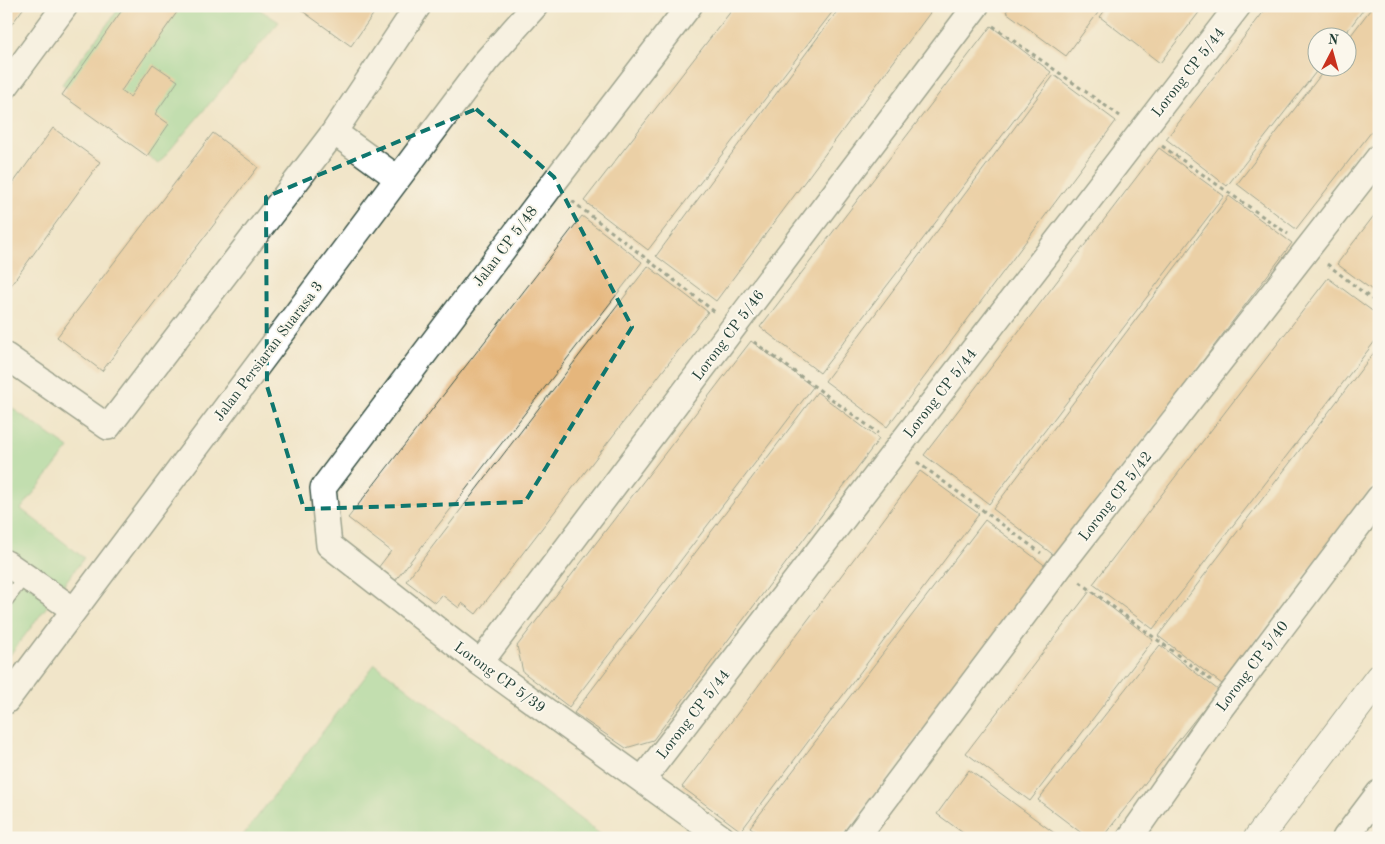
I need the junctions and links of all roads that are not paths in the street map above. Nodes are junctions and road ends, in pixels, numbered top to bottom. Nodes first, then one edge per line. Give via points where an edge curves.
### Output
1 (65, 6) edge
2 (418, 6) edge
3 (535, 6) edge
4 (689, 6) edge
5 (1238, 6) edge
6 (974, 9) edge
7 (6, 86) edge
8 (334, 132) junction
9 (1379, 157) edge
10 (397, 178) junction
11 (6, 356) edge
12 (323, 488) joint
13 (1379, 498) edge
14 (16, 569) edge
15 (6, 601) edge
16 (74, 610) junction
17 (480, 663) junction
18 (1379, 678) edge
19 (6, 701) edge
20 (642, 780) junction
21 (1379, 793) edge
22 (722, 838) edge
23 (856, 838) edge
24 (1130, 838) edge
25 (1258, 838) edge
26 (1345, 838) edge

1 - 7 street
2 - 8 street
3 - 10 street, Jalan Persiaran Suarasa 3 via 486,61
4 - 12 street, Jalan CP 5/48
5 - 20 street, Lorong CP 5/44
6 - 17 street, Lorong CP 5/46
8 - 10 street
8 - 11 street via 108,427
9 - 23 street, Lorong CP 5/42 via 1062,564
10 - 16 street, Jalan Persiaran Suarasa 3
12 - 17 street, Lorong CP 5/39 via 329,545
13 - 24 street, Lorong CP 5/40 via 1220,709
14 - 15 lane
14 - 16 street
16 - 19 street, Jalan Persiaran Suarasa 3
17 - 20 street, Lorong CP 5/39
18 - 25 street
20 - 22 street, Lorong CP 5/39
21 - 26 street

